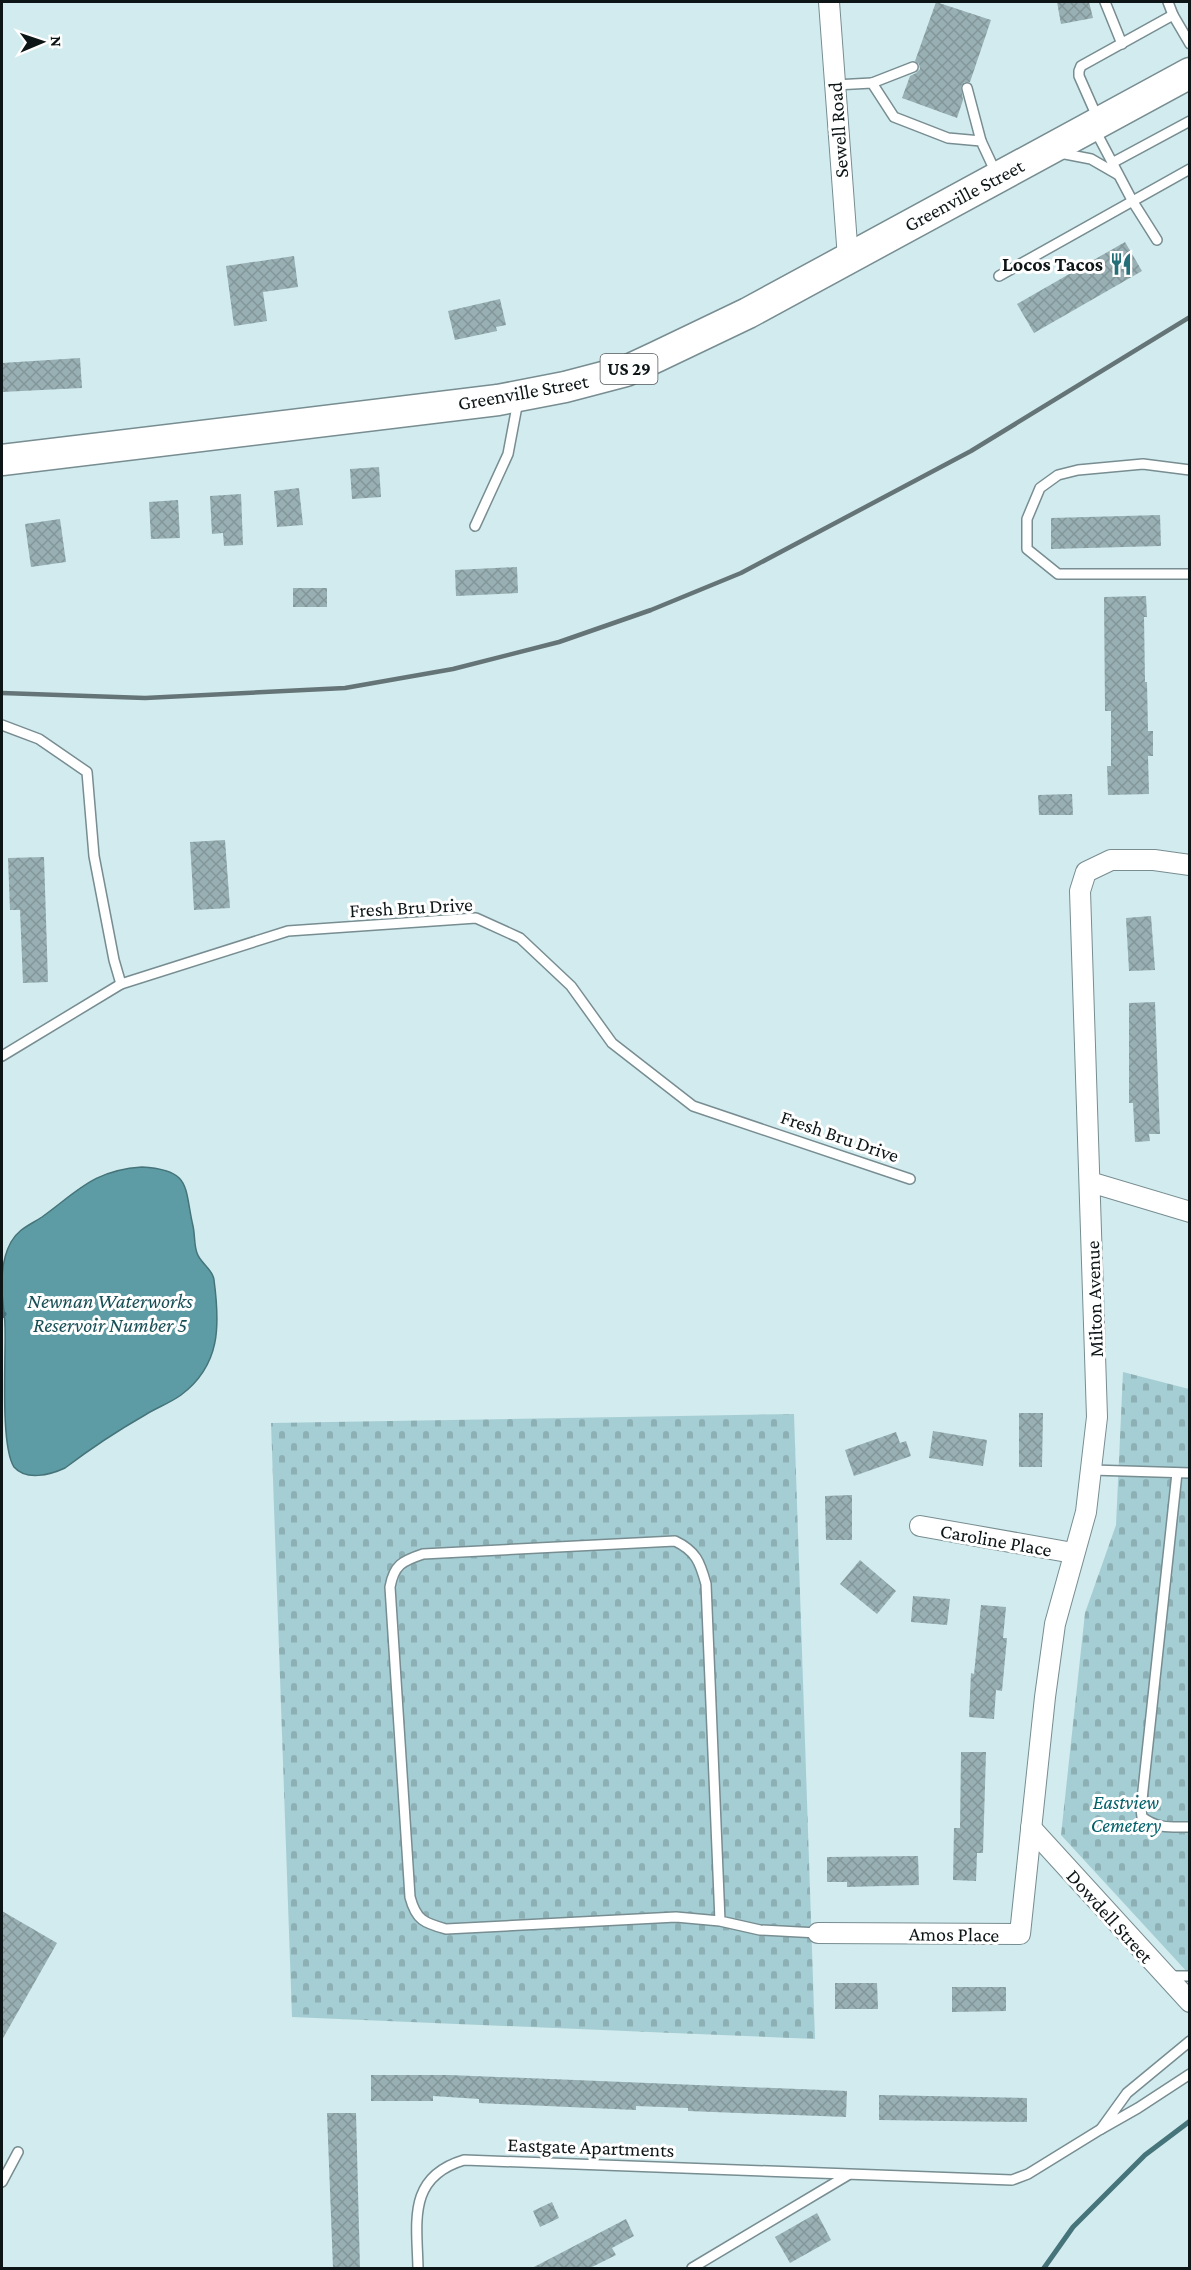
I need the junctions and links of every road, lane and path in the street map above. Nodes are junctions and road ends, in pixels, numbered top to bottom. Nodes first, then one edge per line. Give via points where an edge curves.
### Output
1 (829, 2) edge
2 (1105, 2) edge
3 (1168, 2) edge
4 (1173, 15) junction
5 (1122, 44) junction
6 (1190, 44) edge
7 (913, 67) dead end
8 (1190, 73) edge
9 (872, 83) junction
10 (835, 85) junction
11 (967, 88) dead end
12 (1190, 121) edge
13 (1096, 124) junction
14 (981, 141) junction
15 (1046, 152) junction
16 (1112, 163) junction
17 (1190, 169) edge
18 (1118, 175) junction
19 (998, 177) junction
20 (1133, 202) junction
21 (1158, 240) dead end
22 (848, 258) junction
23 (999, 276) dead end
24 (519, 396) junction
25 (2, 460) edge
26 (1190, 470) edge
27 (475, 525) dead end
28 (1190, 574) edge
29 (2, 725) edge
30 (1190, 865) edge
31 (121, 984) junction
32 (2, 1056) edge
33 (910, 1179) dead end
34 (1090, 1182) junction
35 (1190, 1212) edge
36 (1092, 1470) junction
37 (1177, 1473) junction
38 (1190, 1473) edge
39 (920, 1526) dead end
40 (1073, 1553) junction
41 (1190, 1827) edge
42 (1031, 1828) junction
43 (720, 1921) junction
44 (818, 1933) joint
45 (1165, 1976) junction
46 (1190, 1976) edge
47 (1190, 2002) edge
48 (1190, 2041) edge
49 (1190, 2074) edge
50 (1101, 2129) junction
51 (18, 2152) dead end
52 (848, 2175) junction
53 (2, 2182) edge
54 (418, 2268) edge
55 (692, 2268) edge

1 - 10 street, Sewell Road
2 - 5 lane
3 - 4 lane
4 - 5 lane
4 - 6 lane
5 - 13 lane via 1079,70
7 - 9 lane
8 - 13 main road, Greenville Street / US 29
9 - 10 lane
9 - 14 lane via 894,117 948,138
10 - 22 street, Sewell Road
11 - 14 lane
12 - 16 lane
13 - 15 main road, Greenville Street / US 29
13 - 16 lane
14 - 19 lane
15 - 18 lane via 1091,159
15 - 19 main road, Greenville Street / US 29
16 - 18 lane
17 - 20 lane
18 - 20 lane
19 - 22 main road, Greenville Street / US 29
20 - 21 lane
20 - 23 lane
22 - 24 main road, Greenville Street / US 29 via 748,313 626,371
24 - 25 main road, Greenville Street / US 29
24 - 27 lane via 508,454
26 - 28 lane via 1143,464 1058,475 1040,488 1027,519 1027,549 1058,574
29 - 31 lane via 39,739 87,772 94,856
30 - 34 street, Milton Avenue via 1111,860 1086,872 1080,891
31 - 32 lane, Fresh Bru Drive
31 - 33 lane, Fresh Bru Drive via 288,931 476,918 520,938 571,986 612,1043 693,1106
34 - 35 street
34 - 36 street, Milton Avenue via 1097,1417
36 - 37 lane
36 - 40 street, Milton Avenue via 1086,1512
37 - 38 lane
37 - 41 lane via 1141,1809 1142,1817 1159,1827
39 - 40 street, Caroline Place
40 - 42 street, Milton Avenue via 1055,1624
42 - 44 street, Amos Place via 1020,1935
42 - 45 street, Dowdell Street
43 - 43 lane via 676,1917 446,1929 427,1924 414,1912 390,1587 393,1572 408,1559 423,1554 675,1541 686,1546 700,1562 706,1584
43 - 44 lane via 760,1930
45 - 46 lane
45 - 47 street, Dowdell Street
48 - 50 lane via 1127,2093
49 - 50 lane, Eastgate Apartments
50 - 52 lane, Eastgate Apartments via 1028,2174 1011,2180
51 - 53 lane
52 - 54 lane, Eastgate Apartments via 464,2160 441,2170 422,2191 417,2204
52 - 55 lane

